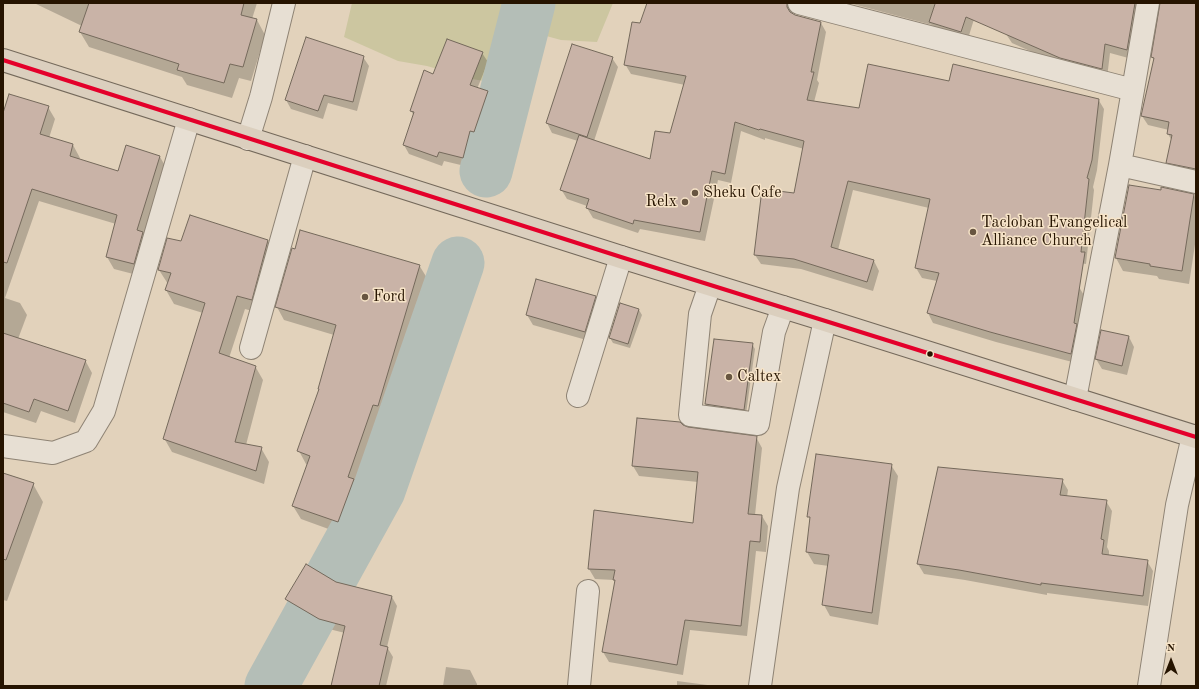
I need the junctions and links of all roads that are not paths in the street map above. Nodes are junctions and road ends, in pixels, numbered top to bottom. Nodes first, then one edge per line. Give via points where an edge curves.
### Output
1 (284, 3) edge
2 (799, 3) edge
3 (1148, 3) edge
4 (3, 60) edge
5 (1133, 90) junction
6 (188, 119) junction
7 (248, 139) junction
8 (305, 156) junction
9 (1120, 165) junction
10 (1196, 182) edge
11 (621, 257) junction
12 (710, 285) junction
13 (783, 307) junction
14 (825, 320) junction
15 (251, 348) dead end
16 (578, 396) dead end
17 (1075, 399) junction
18 (1195, 436) edge
19 (3, 446) edge
20 (588, 591) dead end
21 (579, 686) edge
22 (760, 686) edge
23 (1149, 686) edge

1 - 7 street
2 - 5 street
3 - 5 street
4 - 6 main road
5 - 9 street
6 - 7 main road
6 - 19 street via 100,417 86,441 53,453
7 - 8 main road
8 - 11 main road
8 - 15 street
9 - 10 street
9 - 17 street
11 - 12 main road
11 - 16 street
12 - 13 main road
12 - 13 street via 700,314 690,415 758,424 774,332
13 - 14 main road
14 - 17 main road
14 - 22 street via 788,488
17 - 18 main road
18 - 23 street via 1177,505
20 - 21 street

